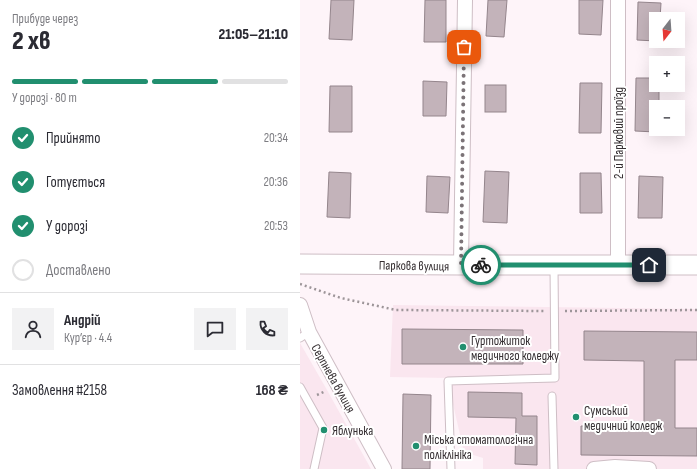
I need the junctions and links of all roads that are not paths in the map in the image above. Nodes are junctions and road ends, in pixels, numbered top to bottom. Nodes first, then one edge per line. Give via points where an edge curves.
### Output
1 (465, 0) edge
2 (618, 0) edge
3 (300, 264) edge
4 (461, 265) junction
5 (554, 265) junction
6 (618, 265) junction
7 (697, 265) edge
8 (300, 305) edge
9 (304, 330) edge
10 (300, 387) edge
11 (552, 396) dead end
12 (314, 469) edge
13 (384, 469) edge
14 (450, 469) edge
15 (554, 469) edge
16 (594, 469) edge
17 (649, 469) edge

1 - 4 street
2 - 6 street, 2-й Парковий проїзд
3 - 4 street, Паркова вулиця
4 - 5 street, Паркова вулиця
5 - 6 street, Паркова вулиця
5 - 14 lane via 555,378 448,381
6 - 7 street, Паркова вулиця
8 - 9 street, Серпнева вулиця
9 - 13 street, Серпнева вулиця
10 - 12 lane via 323,428
11 - 15 lane
16 - 17 street

